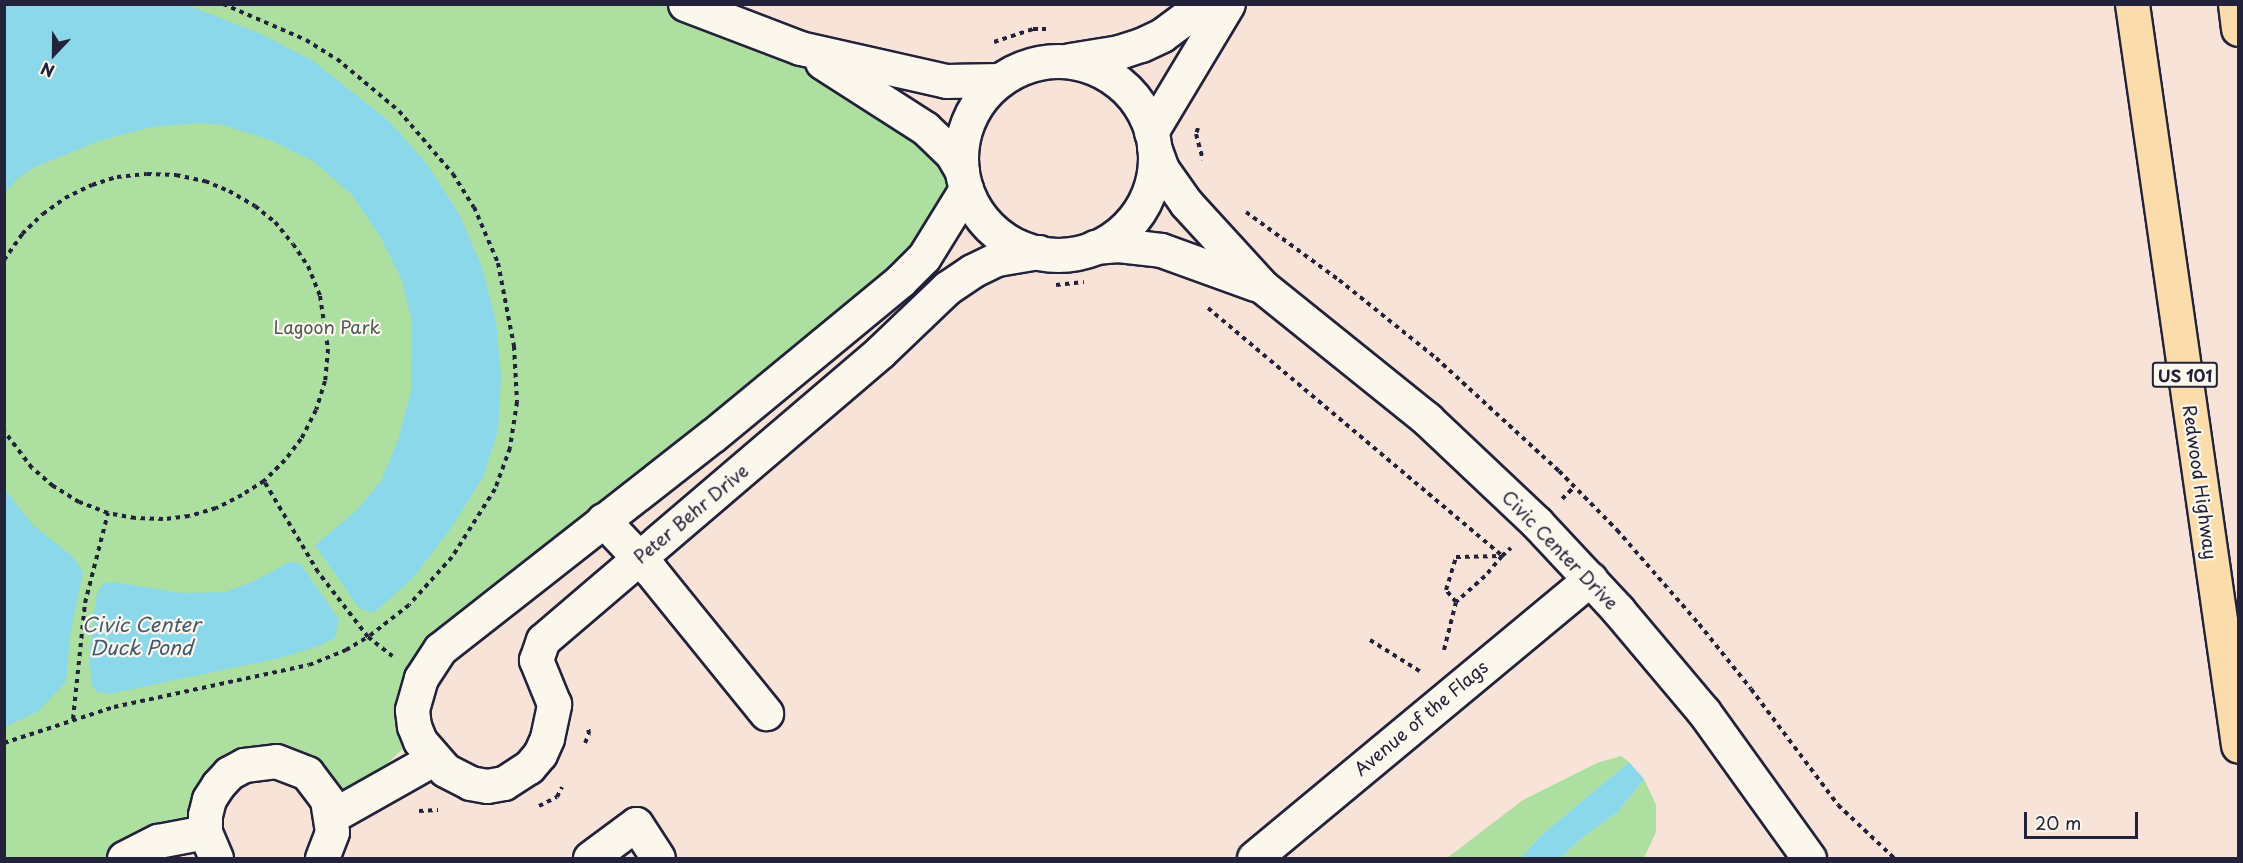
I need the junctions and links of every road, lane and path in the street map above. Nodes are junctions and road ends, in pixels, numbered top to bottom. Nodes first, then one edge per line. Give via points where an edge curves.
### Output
1 (223, 4) edge
2 (685, 4) edge
3 (1204, 4) edge
4 (1228, 4) edge
5 (2132, 4) edge
6 (2235, 4) edge
7 (2238, 28) edge
8 (800, 48) junction
9 (1058, 61) junction
10 (1000, 80) junction
11 (1153, 140) junction
12 (964, 180) junction
13 (1095, 247) junction
14 (1038, 252) junction
15 (4, 260) edge
16 (1094, 280) dead end
17 (1053, 285) dead end
18 (1263, 287) junction
19 (1200, 303) dead end
20 (4, 431) edge
21 (264, 481) junction
22 (108, 513) junction
23 (603, 520) junction
24 (1478, 555) dead end
25 (639, 558) junction
26 (1590, 579) junction
27 (1456, 602) junction
28 (368, 638) junction
29 (1370, 640) dead end
30 (1438, 657) dead end
31 (1429, 665) dead end
32 (421, 678) junction
33 (766, 713) dead end
34 (73, 719) junction
35 (587, 724) dead end
36 (4, 743) edge
37 (584, 744) dead end
38 (2238, 746) edge
39 (433, 759) junction
40 (568, 776) dead end
41 (537, 807) dead end
42 (445, 811) dead end
43 (414, 812) dead end
44 (332, 816) junction
45 (210, 845) edge
46 (124, 858) edge
47 (322, 858) edge
48 (590, 858) edge
49 (658, 858) edge
50 (1254, 858) edge
51 (1809, 858) edge

1 - 28 path via 306,40 337,59 399,111 453,174 474,207 505,290 517,402 503,470 485,507 452,557 409,605
2 - 8 street
3 - 9 street via 1162,35 1141,45 1093,58
4 - 11 street
5 - 38 highway, Redwood Highway / US 101
6 - 7 highway
8 - 10 street via 946,81
8 - 12 street via 925,128 952,154
9 - 10 street via 1037,63
9 - 11 street via 1078,63 1113,78 1140,108
10 - 12 street via 973,110 965,128 961,149
11 - 13 street via 1155,166 1143,205 1114,237
11 - 18 street, Civic Center Drive via 1162,169 1186,203
12 - 14 street via 981,216 1002,237
12 - 23 street, Peter Behr Drive via 924,257 900,281
13 - 14 street via 1077,252
13 - 18 street, Civic Center Drive via 1118,245 1161,250
14 - 25 street, Peter Behr Drive via 996,259 947,288 880,352
15 - 21 path via 22,234 43,214 65,198 117,177 176,175 205,182 229,191 275,222 308,267 320,296 328,349 325,381 316,410 296,446
16 - 17 path
18 - 26 street, Civic Center Drive via 1427,419 1509,495
19 - 27 path via 1218,314 1502,556
20 - 22 path via 32,468 53,486
21 - 22 path via 216,508 189,516 135,518
21 - 28 path via 306,554
22 - 34 path via 85,603
23 - 25 street
23 - 32 street, Peter Behr Drive via 440,649
24 - 27 path via 1456,557 1451,566 1446,590
25 - 33 street
25 - 39 street, Peter Behr Drive via 538,648 536,660 554,704 547,738 529,767 504,783 487,786 470,783
26 - 50 street, Avenue of the Flags
26 - 51 street, Civic Center Drive via 1704,712
27 - 30 path via 1446,649
28 - 32 path
28 - 34 path via 309,665
29 - 31 path via 1421,673
32 - 39 street, Peter Behr Drive via 412,710 414,726
34 - 36 path
35 - 37 path via 590,734
39 - 44 street
40 - 41 path via 557,797
42 - 43 path
44 - 45 street via 327,800 307,773 284,763 260,761 230,773 209,799 205,815
44 - 47 street via 332,832
45 - 46 street via 159,841
48 - 49 street via 636,824

